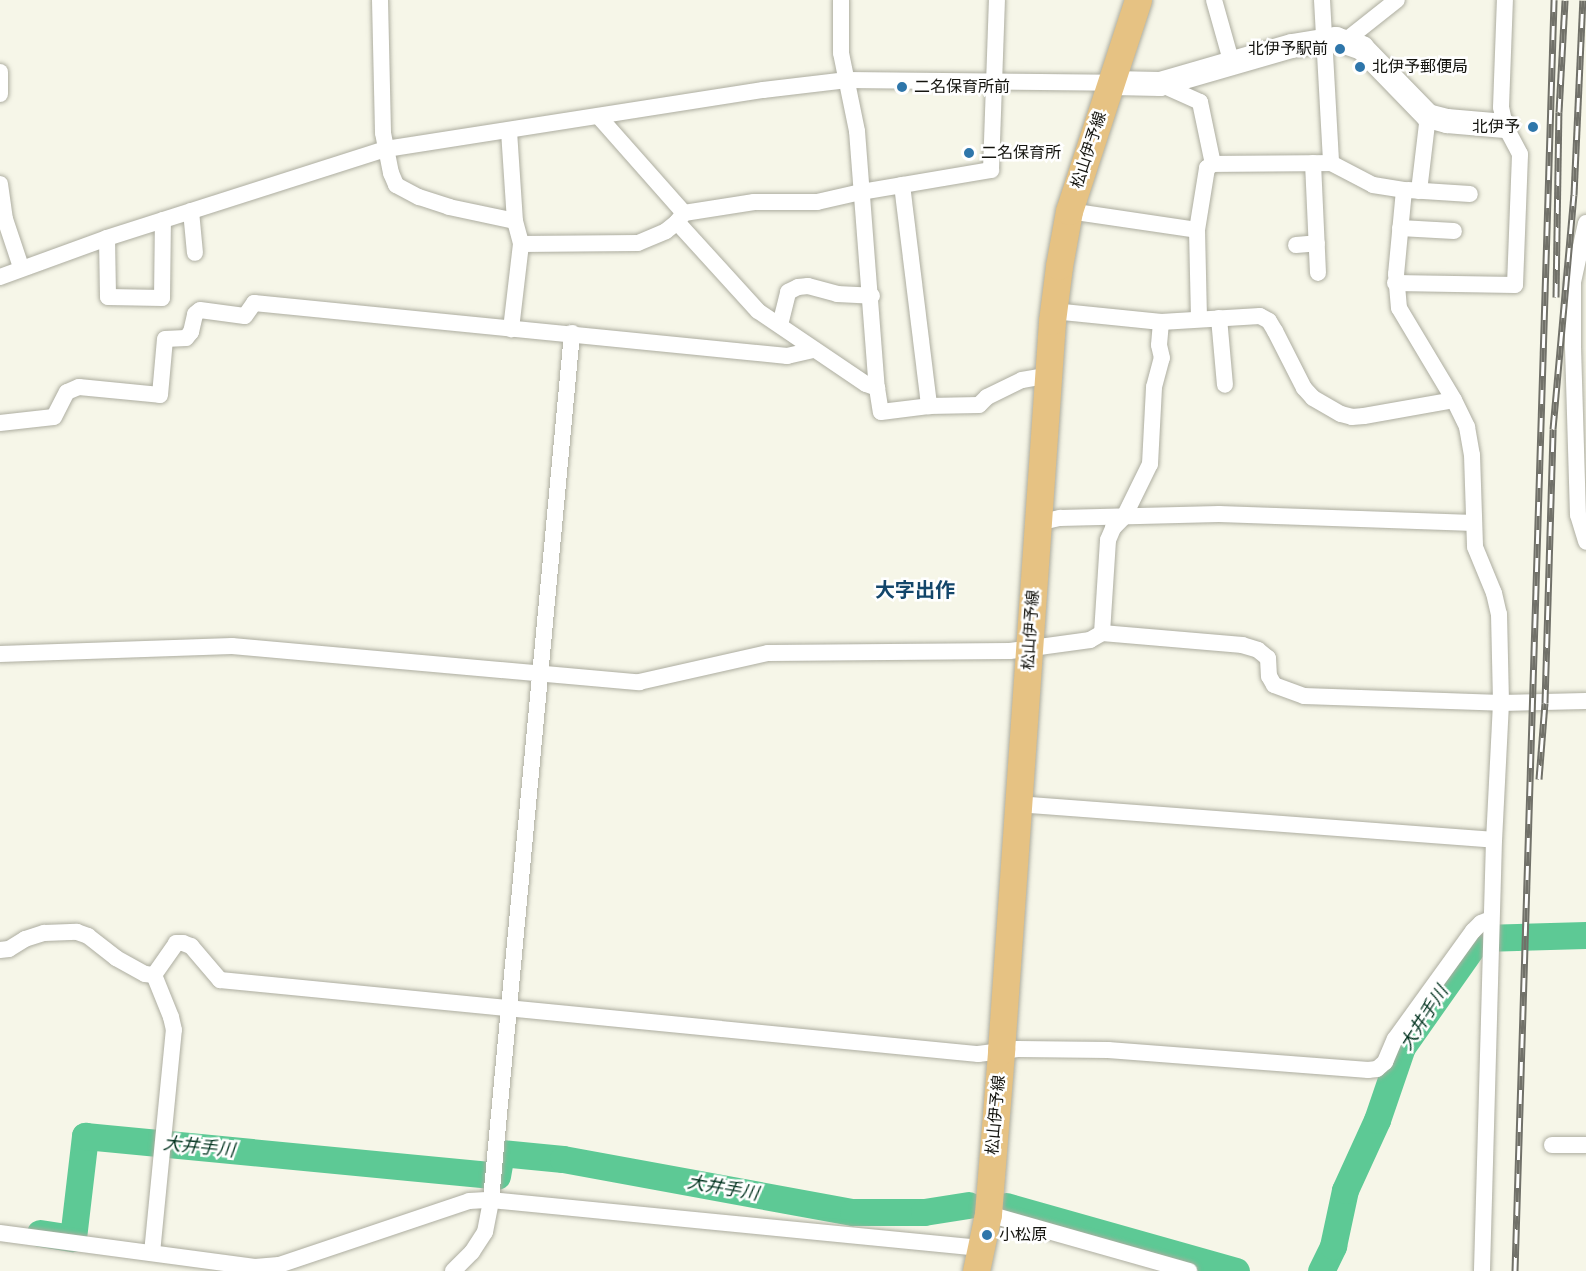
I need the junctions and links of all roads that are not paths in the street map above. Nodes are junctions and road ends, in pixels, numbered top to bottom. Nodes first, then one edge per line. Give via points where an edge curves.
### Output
1 (380, 0) edge
2 (841, 0) edge
3 (997, 0) edge
4 (1138, 0) edge
5 (1214, 0) edge
6 (1322, 0) edge
7 (1397, 0) edge
8 (1505, 0) edge
9 (1335, 40) junction
10 (1232, 64) junction
11 (0, 72) edge
12 (847, 80) junction
13 (994, 80) junction
14 (1112, 83) junction
15 (1160, 84) junction
16 (0, 94) edge
17 (1428, 116) junction
18 (600, 118) junction
19 (1505, 126) junction
20 (509, 131) junction
21 (386, 149) junction
22 (1312, 163) junction
23 (1332, 163) junction
24 (1213, 164) junction
25 (0, 184) edge
26 (902, 185) junction
27 (1412, 191) junction
28 (861, 192) junction
29 (1470, 194) dead end
30 (191, 211) junction
31 (1069, 211) junction
32 (680, 218) junction
33 (163, 220) junction
34 (515, 221) junction
35 (1586, 224) edge
36 (1400, 228) junction
37 (1197, 230) junction
38 (1454, 231) dead end
39 (106, 238) junction
40 (1317, 243) junction
41 (521, 244) junction
42 (1296, 245) dead end
43 (195, 253) dead end
44 (21, 267) junction
45 (1318, 273) dead end
46 (0, 277) edge
47 (1395, 283) junction
48 (872, 296) junction
49 (1053, 311) junction
50 (1199, 318) junction
51 (1219, 318) junction
52 (1161, 322) junction
53 (780, 325) junction
54 (511, 329) junction
55 (572, 333) junction
56 (1579, 344) edge
57 (814, 350) junction
58 (1049, 375) junction
59 (1225, 385) dead end
60 (877, 388) junction
61 (1454, 400) junction
62 (929, 406) junction
63 (0, 423) edge
64 (1124, 517) junction
65 (1038, 523) junction
66 (1473, 523) junction
67 (1586, 542) edge
68 (1102, 633) junction
69 (1030, 648) junction
70 (0, 654) edge
71 (540, 674) junction
72 (1586, 701) edge
73 (1501, 703) junction
74 (1018, 804) junction
75 (1494, 840) junction
76 (1491, 931) junction
77 (0, 950) edge
78 (154, 975) junction
79 (511, 1008) junction
80 (1001, 1051) junction
81 (1552, 1144) dead end
82 (1586, 1145) edge
83 (491, 1200) junction
84 (988, 1214) junction
85 (0, 1233) edge
86 (152, 1253) junction
87 (979, 1259) edge
88 (256, 1269) edge
89 (453, 1271) edge
90 (1189, 1271) edge
91 (1482, 1271) edge

1 - 21 street
2 - 12 street via 841,53
3 - 13 street
4 - 14 main road, 松山伊予線
5 - 10 street
6 - 9 street
7 - 9 street
8 - 19 street via 1501,107
9 - 10 main road
9 - 17 main road via 1362,48
9 - 23 street
10 - 15 main road
11 - 16 street
12 - 13 street
12 - 18 street
12 - 28 street
13 - 14 street
13 - 26 street via 991,170
14 - 15 main road
14 - 31 main road, 松山伊予線
15 - 24 street via 1200,102
17 - 19 main road
17 - 27 street
18 - 20 street
18 - 32 street
19 - 47 street via 1520,154 1515,285
20 - 21 street
20 - 34 street
21 - 30 street
21 - 34 street via 396,185 448,207
22 - 23 street
22 - 24 street
22 - 40 street
23 - 27 street via 1373,185
24 - 37 street via 1207,168
25 - 44 street via 5,219
26 - 28 street
26 - 62 street
27 - 29 street
27 - 36 street
28 - 32 street via 817,202 754,202
28 - 48 street
30 - 33 street
30 - 43 street
31 - 37 street
31 - 49 main road, 松山伊予線
32 - 41 street via 666,231 638,243
32 - 53 street via 758,311
33 - 39 street
33 - 39 street via 162,298 108,297
34 - 41 street
35 - 56 street via 1573,282
36 - 38 street
36 - 47 street
37 - 50 street
39 - 44 street
40 - 42 street
40 - 45 street
41 - 54 street
44 - 46 street
47 - 61 street via 1404,319
48 - 53 street via 798,287 788,292
48 - 60 street
49 - 52 street
49 - 58 main road, 松山伊予線
50 - 51 street
50 - 52 street
51 - 59 street
51 - 61 street via 1260,316 1269,321 1304,388 1341,414 1364,416
52 - 64 street via 1162,358 1154,387 1150,464
53 - 57 street
54 - 55 street
54 - 63 street via 254,303 245,316 200,310 186,338 165,339 160,395 79,387 67,392 54,417
55 - 57 street via 787,356
55 - 71 street
56 - 67 street via 1578,515
57 - 60 street
58 - 62 street via 1022,380 979,405
58 - 65 main road, 松山伊予線
60 - 62 street via 881,412
61 - 66 street via 1471,440
64 - 65 street via 1060,518
64 - 66 street via 1219,514
64 - 68 street via 1108,540
65 - 69 main road, 松山伊予線
66 - 73 street via 1475,547 1499,614
68 - 69 street via 1090,640
68 - 73 street via 1242,645 1268,658 1274,685 1304,696
69 - 71 street via 768,653 639,682
69 - 74 main road, 松山伊予線
70 - 71 street via 232,646
71 - 79 street
72 - 73 street
73 - 75 street
74 - 75 street
74 - 80 main road, 松山伊予線
75 - 76 street
76 - 80 street via 1481,923 1473,931 1377,1069 1108,1050
76 - 91 street
77 - 78 street via 44,933 77,932 116,958
78 - 79 street via 176,943 183,942 220,980
78 - 86 street via 174,1030
79 - 80 street via 978,1054
79 - 83 street
80 - 84 main road, 松山伊予線
81 - 82 street
83 - 87 street
83 - 88 street via 469,1201 279,1265
83 - 89 street via 484,1232 472,1252
84 - 87 main road, 松山伊予線
84 - 90 street
85 - 86 street
86 - 88 street

